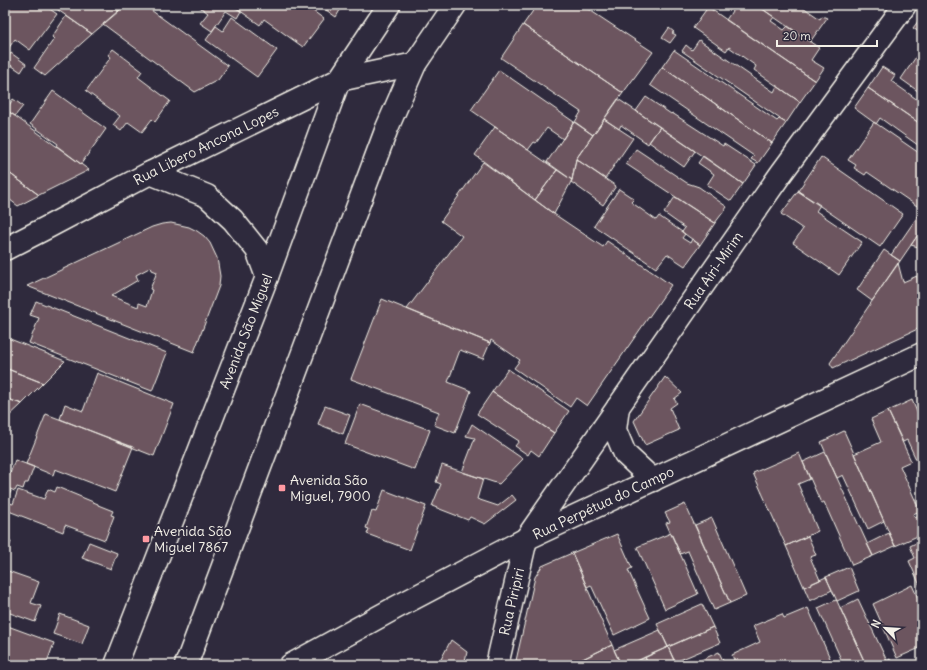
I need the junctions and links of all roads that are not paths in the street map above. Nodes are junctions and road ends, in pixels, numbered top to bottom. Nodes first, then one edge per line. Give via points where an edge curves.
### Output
1 (389, 5) edge
2 (455, 5) edge
3 (905, 5) edge
4 (415, 64) junction
5 (338, 80) junction
6 (150, 173) junction
7 (5, 249) edge
8 (267, 277) junction
9 (922, 354) edge
10 (618, 407) junction
11 (653, 480) junction
12 (526, 539) junction
13 (116, 665) edge
14 (186, 665) edge
15 (291, 665) edge
16 (498, 665) edge

1 - 5 street, Avenida São Miguel
2 - 4 street
3 - 10 street, Rua Airi-Mirim via 780,175
4 - 5 street, Rua Libero Ancona Lopes
4 - 14 street via 387,128
5 - 6 street, Rua Libero Ancona Lopes
5 - 8 street, Avenida São Miguel
6 - 7 street, Rua Libero Ancona Lopes
6 - 8 street via 207,196 233,220 257,250
8 - 13 street, Avenida São Miguel
9 - 11 street, Rua Perpétua do Campo
10 - 11 street via 615,430 625,454
10 - 12 street, Rua Airi-Mirim
11 - 12 street, Rua Perpétua do Campo
12 - 15 street, Rua Perpétua do Campo
12 - 16 street, Rua Piripiri

